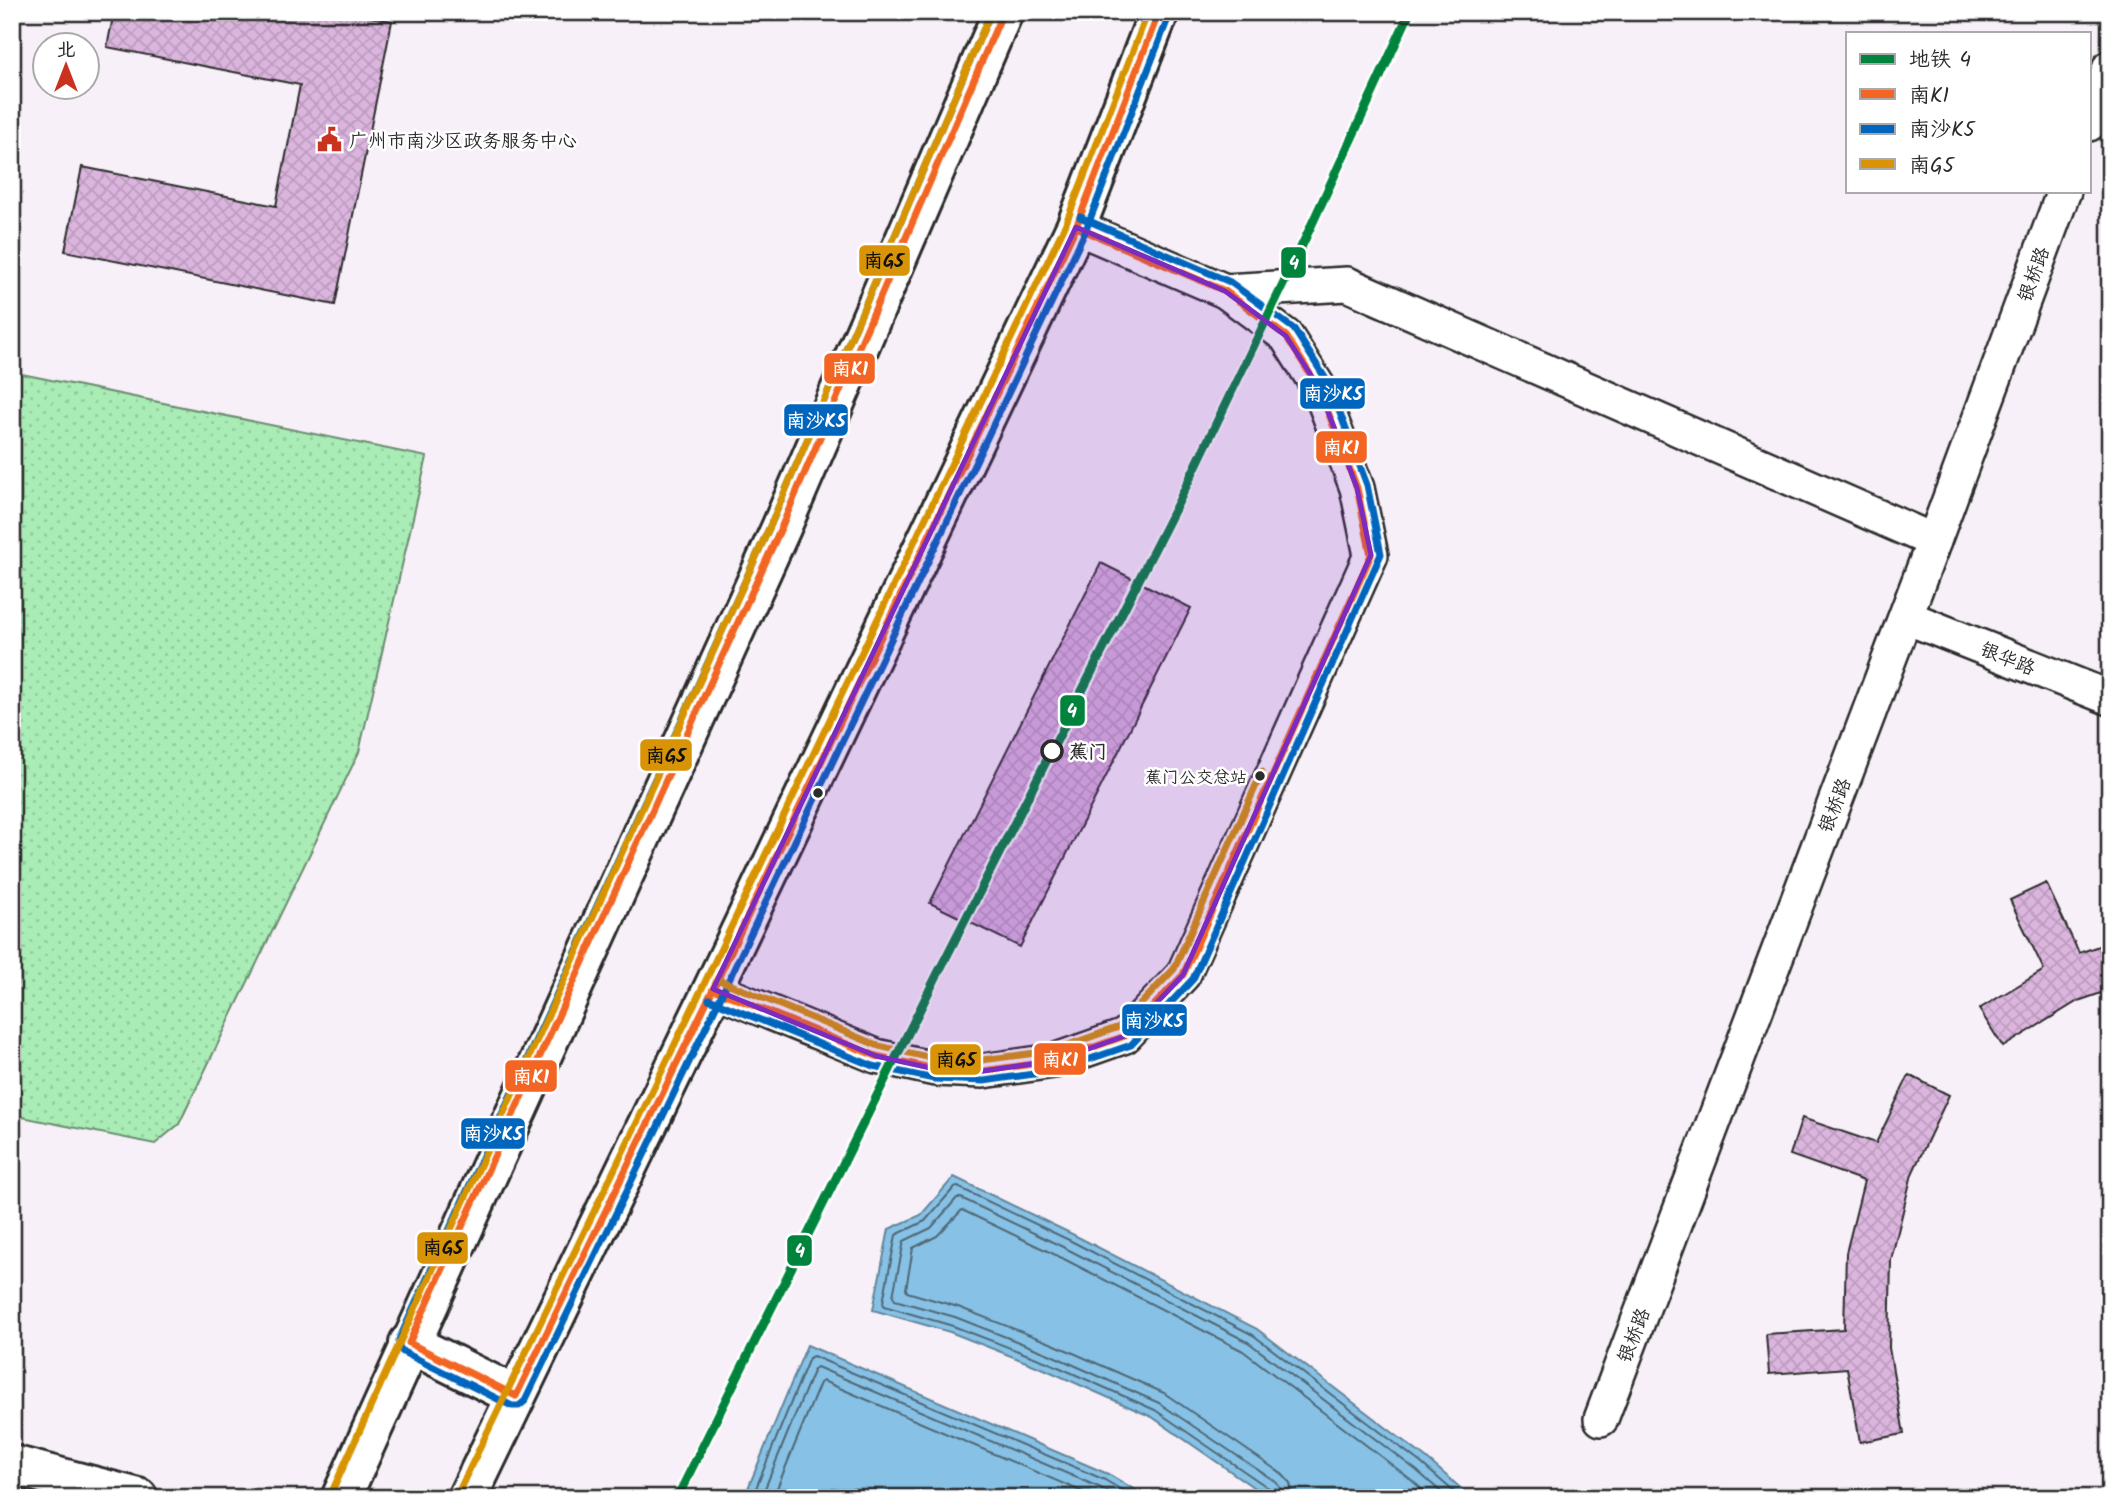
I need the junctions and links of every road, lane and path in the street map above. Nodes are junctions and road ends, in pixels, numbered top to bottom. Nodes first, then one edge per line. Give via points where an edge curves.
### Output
1 (1003, 12) edge
2 (1159, 12) edge
3 (2110, 67) edge
4 (2090, 121) edge
5 (2064, 192) edge
6 (1076, 227) junction
7 (1225, 291) junction
8 (1934, 541) junction
9 (1906, 617) junction
10 (2110, 698) edge
11 (713, 989) junction
12 (409, 1343) junction
13 (516, 1396) junction
14 (1601, 1419) dead end
15 (12, 1465) edge
16 (138, 1498) edge
17 (341, 1498) edge
18 (467, 1498) edge

1 - 12 main road via 781,528
2 - 6 main road
3 - 4 street
5 - 8 street, 银桥路
6 - 7 street
6 - 11 main road
7 - 8 street via 1347,284
7 - 11 street via 1286,336 1319,388 1357,488 1371,555 1183,975 1125,1036 1054,1061 983,1071 934,1069 876,1056
8 - 9 street, 银桥路
9 - 10 street, 银华路
9 - 14 street, 银桥路
11 - 13 main road
12 - 13 main road
12 - 17 main road
13 - 18 main road
15 - 16 main road

